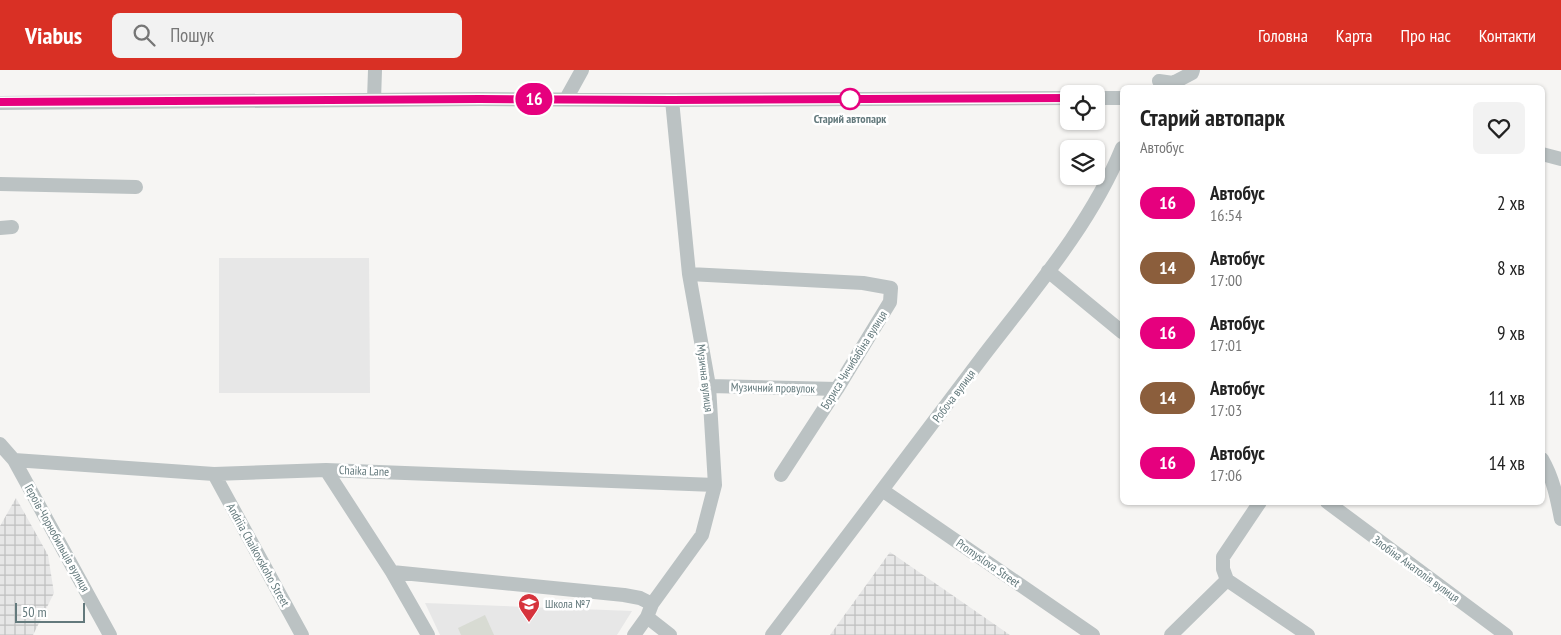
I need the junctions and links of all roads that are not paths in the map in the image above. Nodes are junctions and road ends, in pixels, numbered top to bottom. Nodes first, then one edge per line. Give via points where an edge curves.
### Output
1 (375, 70) edge
2 (582, 70) edge
3 (1193, 70) edge
4 (1158, 79) edge
5 (1060, 98) edge
6 (1105, 98) edge
7 (1120, 98) edge
8 (566, 99) junction
9 (374, 100) junction
10 (672, 100) junction
11 (0, 102) edge
12 (1120, 153) edge
13 (1545, 155) edge
14 (1561, 159) edge
15 (0, 184) edge
16 (136, 187) dead end
17 (1048, 271) junction
18 (689, 274) junction
19 (1120, 330) edge
20 (709, 386) junction
21 (837, 389) junction
22 (0, 444) edge
23 (14, 460) junction
24 (1545, 465) edge
25 (326, 470) junction
26 (214, 474) junction
27 (780, 475) dead end
28 (715, 486) junction
29 (882, 490) junction
30 (1258, 505) edge
31 (1330, 505) edge
32 (1561, 519) edge
33 (392, 572) junction
34 (1227, 580) junction
35 (650, 611) junction
36 (110, 635) edge
37 (302, 635) edge
38 (428, 635) edge
39 (634, 635) edge
40 (670, 635) edge
41 (772, 635) edge
42 (1094, 635) edge
43 (1172, 635) edge
44 (1308, 635) edge
45 (1506, 635) edge

1 - 9 street
2 - 8 street
3 - 4 street via 1192,74 1173,82
5 - 10 street
6 - 7 street
8 - 9 street
8 - 10 street
9 - 11 street
10 - 18 street, Музична вулиця
12 - 17 street, Робоча вулиця via 1096,202
13 - 14 street
15 - 16 street
17 - 19 street
17 - 29 street, Робоча вулиця
18 - 20 street, Музична вулиця
18 - 21 street, Бориса Чичибабіна вулиця via 863,283 891,288 890,302
20 - 21 street, Музичний провулок
20 - 28 street, Музична вулиця
21 - 27 street, Бориса Чичибабіна вулиця
22 - 23 street, Героїв-Чорнобильців вулиця
23 - 26 street, Chaika Lane
23 - 36 street, Героїв-Чорнобильців вулиця
24 - 32 street via 1556,492
25 - 26 street, Chaika Lane
25 - 28 street, Chaika Lane
25 - 33 street
26 - 37 street, Andriia Chaikovskoho Street
28 - 35 street, Музична вулиця via 702,535
29 - 41 street, Робоча вулиця
29 - 42 street, Promyslova Street
30 - 34 street via 1223,557
31 - 45 street, Злобіна Анатолія вулиця
33 - 35 street via 624,595 640,598
33 - 38 street
34 - 43 street
34 - 44 street
35 - 39 street, Музична вулиця
35 - 40 street

